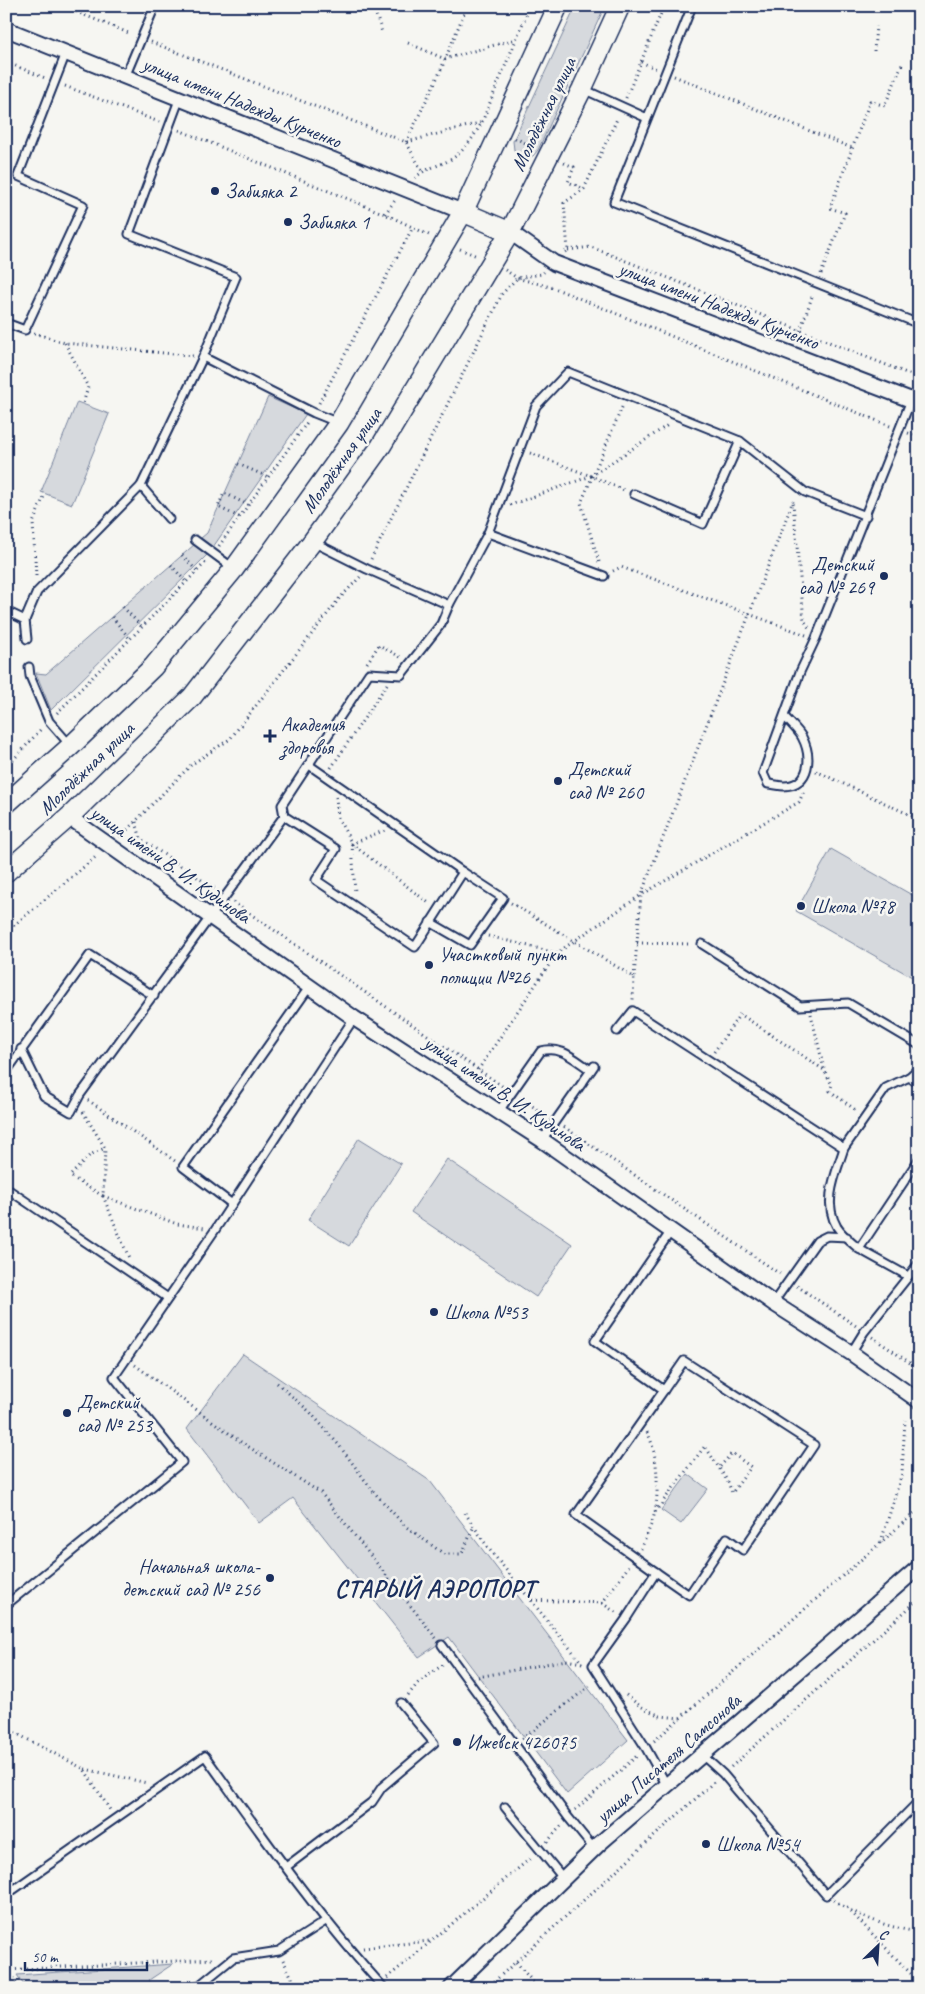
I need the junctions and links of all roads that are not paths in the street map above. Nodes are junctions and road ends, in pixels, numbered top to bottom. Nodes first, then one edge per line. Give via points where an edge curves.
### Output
1 (155, 6) edge
2 (558, 6) edge
3 (620, 6) edge
4 (692, 6) edge
5 (6, 29) edge
6 (66, 53) junction
7 (124, 76) junction
8 (582, 89) junction
9 (179, 100) junction
10 (647, 118) junction
11 (463, 212) junction
12 (510, 232) junction
13 (6, 323) edge
14 (919, 324) edge
15 (203, 358) junction
16 (915, 402) edge
17 (339, 423) junction
18 (740, 441) junction
19 (141, 486) junction
20 (634, 494) road end
21 (866, 516) junction
22 (169, 519) dead end
23 (488, 533) junction
24 (195, 540) dead end
25 (312, 542) junction
26 (234, 569) junction
27 (604, 576) road end
28 (449, 605) junction
29 (6, 611) edge
30 (25, 620) junction
31 (27, 639) dead end
32 (29, 667) dead end
33 (784, 716) junction
34 (71, 746) junction
35 (309, 765) junction
36 (9, 797) edge
37 (284, 816) junction
38 (69, 817) junction
39 (6, 872) edge
40 (463, 872) junction
41 (212, 917) junction
42 (430, 922) junction
43 (702, 944) road end
44 (310, 986) junction
45 (154, 996) junction
46 (354, 1018) junction
47 (617, 1031) dead end
48 (919, 1045) edge
49 (21, 1049) junction
50 (919, 1068) edge
51 (6, 1072) edge
52 (909, 1078) junction
53 (919, 1084) edge
54 (499, 1111) junction
55 (542, 1140) junction
56 (844, 1148) junction
57 (919, 1159) edge
58 (6, 1188) edge
59 (232, 1204) junction
60 (671, 1230) junction
61 (847, 1237) junction
62 (859, 1250) junction
63 (919, 1262) edge
64 (908, 1276) junction
65 (168, 1298) junction
66 (773, 1303) junction
67 (851, 1353) junction
68 (664, 1390) junction
69 (919, 1401) edge
70 (919, 1567) edge
71 (656, 1572) junction
72 (6, 1605) edge
73 (442, 1646) road end
74 (401, 1703) road end
75 (701, 1754) junction
76 (666, 1784) junction
77 (919, 1801) edge
78 (505, 1807) dead end
79 (594, 1849) junction
80 (286, 1867) junction
81 (563, 1878) junction
82 (6, 1881) edge
83 (327, 1920) junction
84 (196, 1988) edge
85 (384, 1988) edge
86 (451, 1988) edge

1 - 7 lane
2 - 11 main road, Молодёжная улица
3 - 8 main road, Молодёжная улица
4 - 10 lane
5 - 6 street, улица имени Надежды Курченко
6 - 7 street, улица имени Надежды Курченко
6 - 13 lane via 18,176 83,206 25,330
7 - 9 street, улица имени Надежды Курченко
8 - 10 lane
8 - 12 main road, Молодёжная улица
9 - 11 street, улица имени Надежды Курченко
9 - 15 lane via 129,234 236,278
10 - 14 lane via 614,202
11 - 12 main road
11 - 17 main road, Молодёжная улица
12 - 16 street, улица имени Надежды Курченко via 554,263
12 - 25 main road, Молодёжная улица via 381,446
15 - 17 lane
15 - 19 lane
16 - 21 lane via 898,429
17 - 26 main road, Молодёжная улица
18 - 20 lane via 704,524
18 - 21 lane via 805,492
18 - 23 lane via 568,372 536,406
19 - 22 lane
19 - 30 lane via 37,592
21 - 33 lane
23 - 27 lane
23 - 28 lane
24 - 26 lane
25 - 28 lane
25 - 38 main road, Молодёжная улица via 192,697
26 - 34 main road, Молодёжная улица via 153,666
28 - 35 lane via 441,624 401,676 369,673
29 - 30 lane
30 - 31 lane
32 - 34 lane via 49,721
33 - 33 lane via 802,736 809,763 800,780 783,786 768,784 763,773
34 - 36 main road, Молодёжная улица
35 - 37 lane via 282,805
35 - 40 lane
37 - 41 lane
37 - 42 lane via 336,849 316,880 415,947
38 - 39 main road, Молодёжная улица
38 - 41 street, улица имени В. И. Кудинова
40 - 42 lane
40 - 42 lane via 503,898 470,945
41 - 44 street, улица имени В. И. Кудинова
41 - 45 lane
43 - 48 lane via 800,1006 848,1003
44 - 46 street, улица имени В. И. Кудинова
44 - 59 lane via 183,1167
45 - 49 lane via 90,954
45 - 49 lane via 78,1098 72,1112 44,1096
46 - 54 street, улица имени В. И. Кудинова
46 - 59 lane
47 - 56 lane via 633,1010
49 - 51 lane
50 - 52 lane
52 - 53 lane
52 - 56 lane via 886,1088
54 - 55 street, улица имени В. И. Кудинова
54 - 55 lane via 541,1051 560,1050 592,1068
55 - 60 street, улица имени В. И. Кудинова
56 - 61 lane via 831,1189 830,1208 838,1228
57 - 62 lane
58 - 65 lane
59 - 65 lane
60 - 66 street, улица имени В. И. Кудинова
60 - 68 lane via 595,1341
61 - 62 lane
61 - 66 lane via 827,1236 817,1241
62 - 64 lane
63 - 64 lane
64 - 67 lane
65 - 72 lane via 114,1377 182,1462
66 - 67 street, улица имени В. И. Кудинова
67 - 69 street, улица имени В. И. Кудинова
68 - 71 lane via 576,1515
68 - 71 lane via 684,1362 814,1445 743,1550 727,1538 689,1595
70 - 75 street, улица Писателя Самсонова
71 - 76 lane via 593,1665
73 - 79 lane
74 - 80 lane via 434,1743 382,1787 372,1802
75 - 76 street, улица Писателя Самсонова
75 - 77 lane via 723,1774 826,1895
76 - 79 street, улица Писателя Самсонова
78 - 81 lane
79 - 81 street, улица Писателя Самсонова
80 - 82 lane via 204,1756 13,1890
80 - 83 lane
81 - 86 street, улица Писателя Самсонова
83 - 84 lane via 279,1951 233,1958
83 - 85 lane

